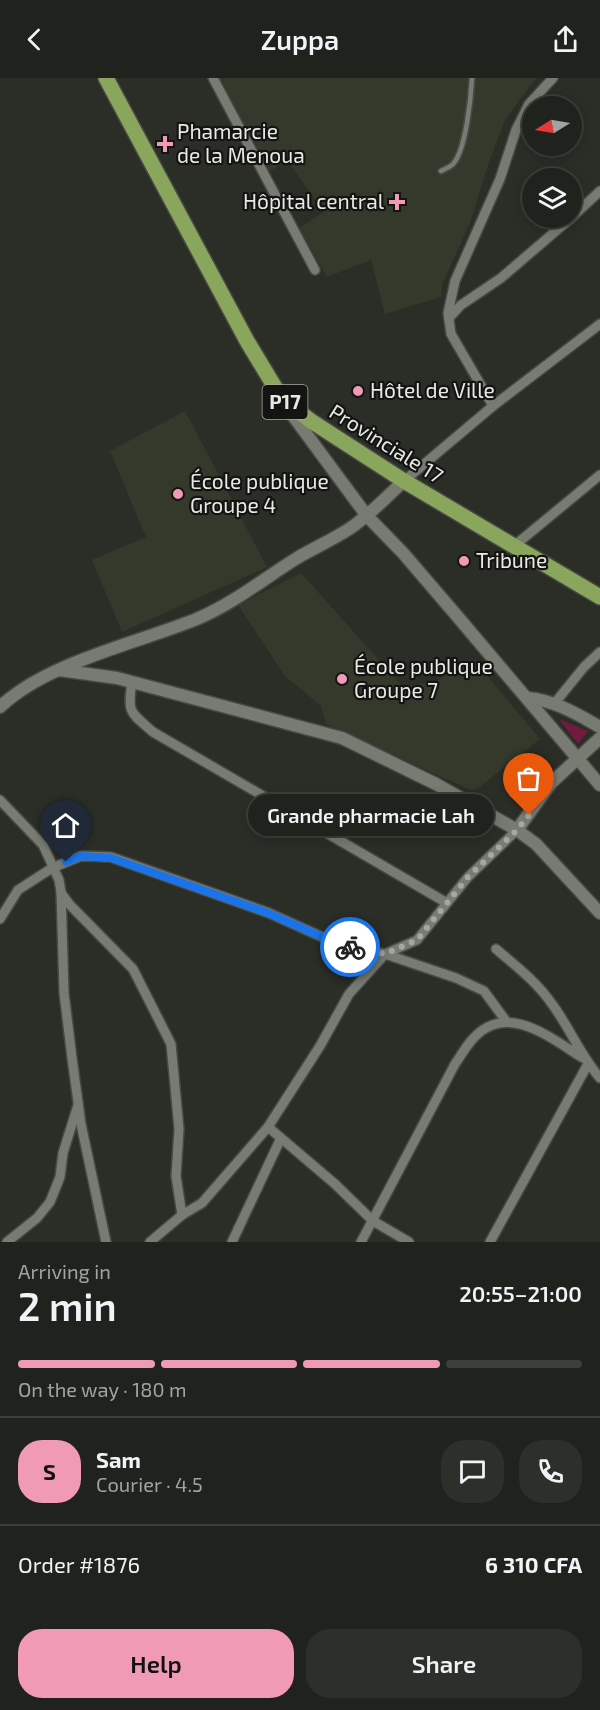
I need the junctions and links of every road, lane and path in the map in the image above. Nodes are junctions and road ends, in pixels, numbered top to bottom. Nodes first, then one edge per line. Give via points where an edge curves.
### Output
1 (106, 78) edge
2 (213, 78) edge
3 (472, 78) edge
4 (553, 78) edge
5 (441, 171) dead end
6 (600, 191) edge
7 (582, 207) edge
8 (558, 228) edge
9 (315, 270) dead end
10 (449, 318) junction
11 (600, 324) edge
12 (282, 399) junction
13 (493, 406) junction
14 (600, 475) edge
15 (404, 481) junction
16 (367, 516) junction
17 (514, 546) junction
18 (600, 597) edge
19 (600, 652) edge
20 (59, 670) junction
21 (132, 682) junction
22 (527, 698) junction
23 (554, 704) junction
24 (0, 707) edge
25 (600, 727) edge
26 (600, 738) edge
27 (577, 758) junction
28 (600, 785) edge
29 (0, 800) edge
30 (517, 830) junction
31 (52, 868) junction
32 (61, 892) junction
33 (447, 903) junction
34 (600, 913) edge
35 (0, 919) edge
36 (495, 949) dead end
37 (385, 954) junction
38 (506, 1020) junction
39 (586, 1061) junction
40 (600, 1078) edge
41 (78, 1103) junction
42 (268, 1128) junction
43 (281, 1138) junction
44 (182, 1215) junction
45 (373, 1221) junction
46 (7, 1242) edge
47 (106, 1242) edge
48 (150, 1242) edge
49 (232, 1242) edge
50 (361, 1242) edge
51 (409, 1242) edge
52 (490, 1242) edge

1 - 12 main road, Provinciale 17 / P17
2 - 9 street
3 - 5 lane via 459,156 453,165
4 - 10 street via 529,104 516,130 500,179 455,281
6 - 7 street
8 - 10 street
10 - 13 street via 451,334
11 - 13 street
12 - 15 main road, Provinciale 17 / P17
12 - 16 street
13 - 15 street
14 - 17 street
15 - 16 street
15 - 17 main road, Provinciale 17 / P17
16 - 20 street via 201,617
16 - 22 street
17 - 18 main road, Provinciale 17 / P17
19 - 23 street
20 - 21 street
20 - 24 street via 14,694
21 - 30 street via 342,738 436,784
21 - 33 street via 130,709 153,732
22 - 23 street
22 - 27 street
23 - 25 street
26 - 27 street
27 - 28 street
27 - 30 street via 551,783
29 - 31 street via 43,845
30 - 33 street
30 - 34 street via 536,844
31 - 32 street
31 - 35 street via 18,890
31 - 37 street via 81,856 111,858 268,913 353,948
32 - 41 street via 64,993
32 - 44 street via 133,969 171,1044 179,1129 176,1176
33 - 37 street via 417,940
36 - 39 street via 535,983 553,1005
37 - 38 street via 484,991
37 - 42 street via 349,994
38 - 39 street via 531,1028
38 - 45 street via 483,1030 460,1056
39 - 40 street
39 - 52 street
41 - 46 street via 50,1202
41 - 47 street
42 - 43 street
42 - 44 street via 201,1203
43 - 45 street
43 - 49 street
44 - 48 street
45 - 50 street
45 - 51 street

